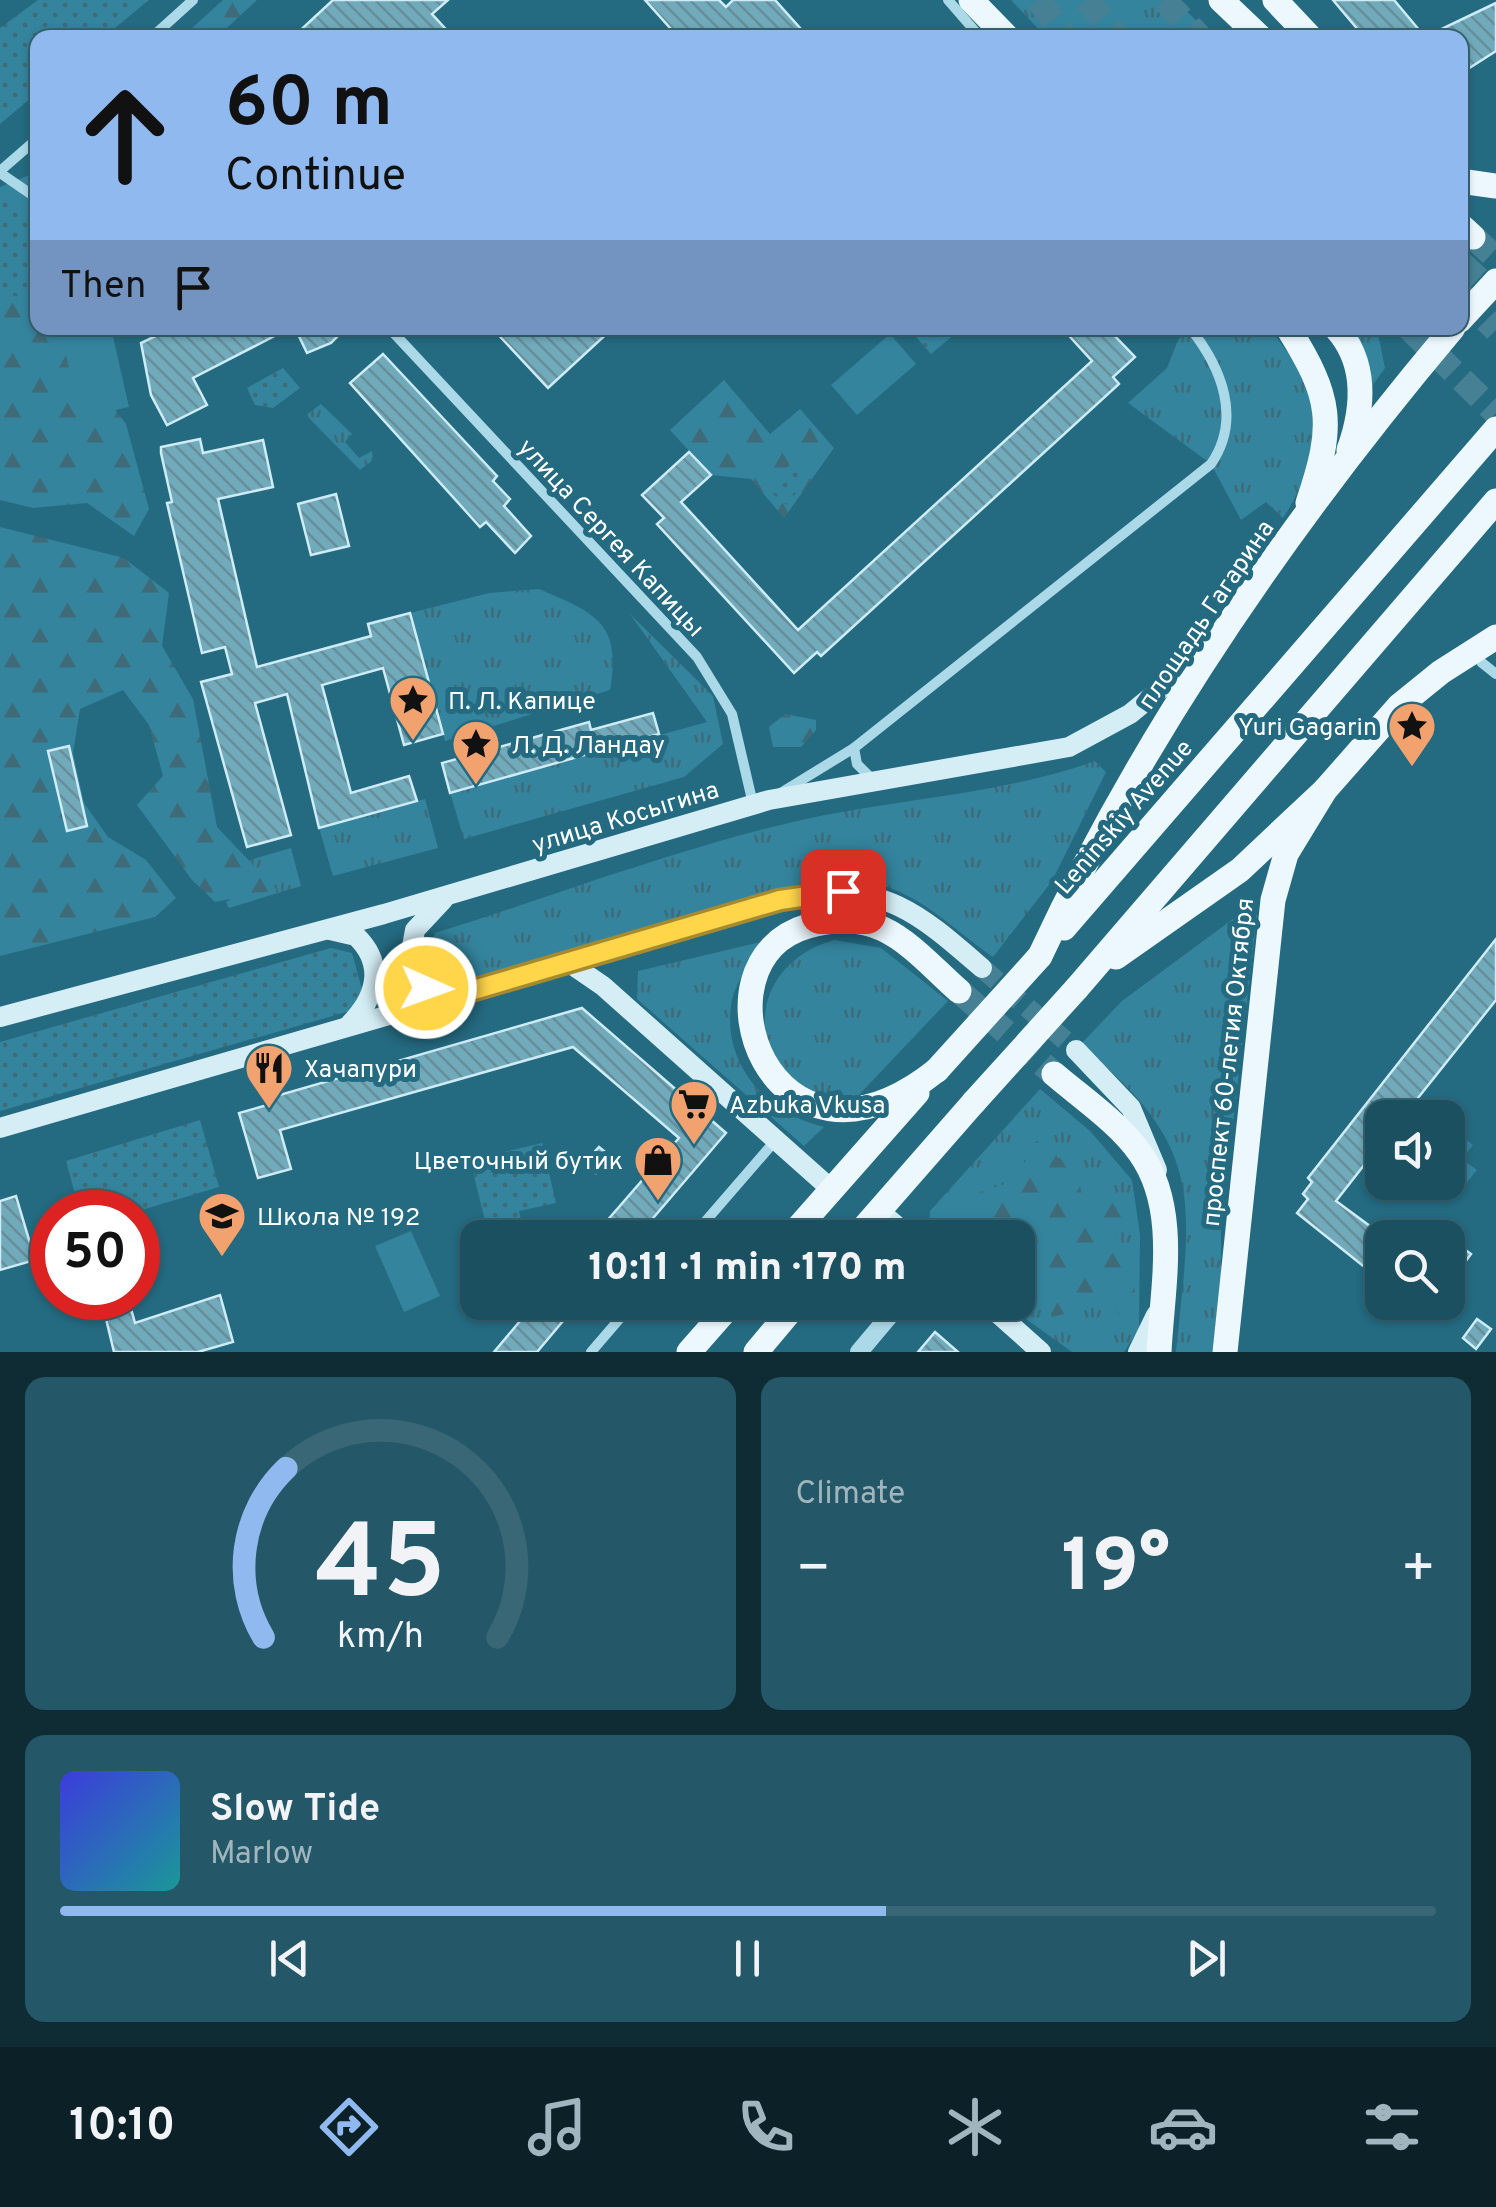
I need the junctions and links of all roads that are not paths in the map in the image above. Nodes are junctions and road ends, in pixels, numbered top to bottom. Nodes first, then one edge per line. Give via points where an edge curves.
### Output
1 (194, 0) edge
2 (948, 0) edge
3 (971, 0) edge
4 (1221, 0) edge
5 (1275, 0) edge
6 (160, 30) edge
7 (975, 30) edge
8 (1000, 30) edge
9 (1253, 30) edge
10 (1304, 30) edge
11 (30, 145) edge
12 (0, 172) edge
13 (1468, 182) edge
14 (1496, 186) edge
15 (30, 193) edge
16 (1496, 281) edge
17 (1468, 311) edge
18 (397, 335) edge
19 (1195, 335) edge
20 (1293, 335) edge
21 (1343, 335) edge
22 (1447, 335) edge
23 (1496, 429) edge
24 (1330, 484) junction
25 (1496, 501) edge
26 (1294, 535) junction
27 (1234, 621) junction
28 (1496, 636) edge
29 (1491, 665) edge
30 (1440, 672) junction
31 (854, 748) junction
32 (876, 782) junction
33 (1325, 790) junction
34 (761, 802) junction
35 (448, 895) junction
36 (724, 917) junction
37 (323, 930) junction
38 (900, 940) junction
39 (1040, 956) junction
40 (568, 962) junction
41 (982, 968) tunnel mouth
42 (1077, 988) junction
43 (959, 992) tunnel mouth
44 (460, 994) junction
45 (0, 1018) edge
46 (348, 1027) junction
47 (1076, 1050) tunnel mouth
48 (937, 1070) junction
49 (1054, 1074) tunnel mouth
50 (0, 1128) edge
51 (775, 1141) junction
52 (832, 1189) junction
53 (879, 1211) junction
54 (1164, 1212) junction
55 (707, 1220) edge
56 (805, 1220) edge
57 (871, 1220) edge
58 (890, 1220) edge
59 (1163, 1283) junction
60 (619, 1320) edge
61 (717, 1320) edge
62 (783, 1320) edge
63 (886, 1320) edge
64 (1005, 1320) edge
65 (592, 1352) edge
66 (689, 1352) edge
67 (756, 1352) edge
68 (858, 1352) edge
69 (1041, 1352) edge
70 (1138, 1352) edge
71 (1159, 1352) edge
72 (1225, 1352) edge

1 - 6 street
2 - 7 street
3 - 8 main road
4 - 9 main road
5 - 10 main road
11 - 12 street
12 - 15 street
13 - 14 main road
16 - 17 main road
18 - 34 street, улица Сергея Капицы via 697,657 732,714
19 - 31 street via 1211,358 1229,422 1211,464
20 - 26 main road via 1317,373 1326,408 1317,479
21 - 24 main road via 1358,367 1360,408
22 - 24 main road, площадь Гагарина
23 - 39 main road, Leninskiy Avenue
24 - 26 main road, площадь Гагарина
25 - 42 main road
26 - 27 main road, площадь Гагарина
27 - 32 main road, улица Косыгина via 1151,699 1086,741
27 - 39 main road, площадь Гагарина via 1119,802
28 - 30 main road
29 - 30 main road
30 - 33 main road via 1399,706
31 - 32 street via 858,764
31 - 34 street
32 - 34 main road, улица Косыгина
33 - 42 main road via 1240,870
33 - 72 main road, проспект 60-летия Октября via 1286,854 1273,900
34 - 35 main road, улица Косыгина
35 - 37 main road, улица Косыгина
35 - 44 main road via 415,930 409,963 426,988
36 - 38 main road via 784,905 846,906
36 - 40 main road
36 - 41 main road via 802,895 860,892 912,911
37 - 45 main road, улица Косыгина
37 - 46 main road via 356,936 375,962 372,991
38 - 43 main road
38 - 48 main road via 853,921 818,923 785,938 754,986 753,1041 787,1090 830,1108 852,1111 890,1101
39 - 48 main road, Leninskiy Avenue, bridge
40 - 44 main road
40 - 51 main road
42 - 53 main road, bridge
44 - 46 main road
46 - 50 main road
47 - 54 main road via 1115,1087 1145,1133
48 - 52 main road, Leninskiy Avenue
49 - 54 main road via 1138,1150
51 - 52 main road
51 - 55 street
52 - 56 main road, Leninskiy Avenue
53 - 57 main road
53 - 58 main road
54 - 59 main road
59 - 70 main road
59 - 71 main road
60 - 65 street
61 - 66 main road
62 - 67 main road
63 - 68 street
64 - 69 main road

